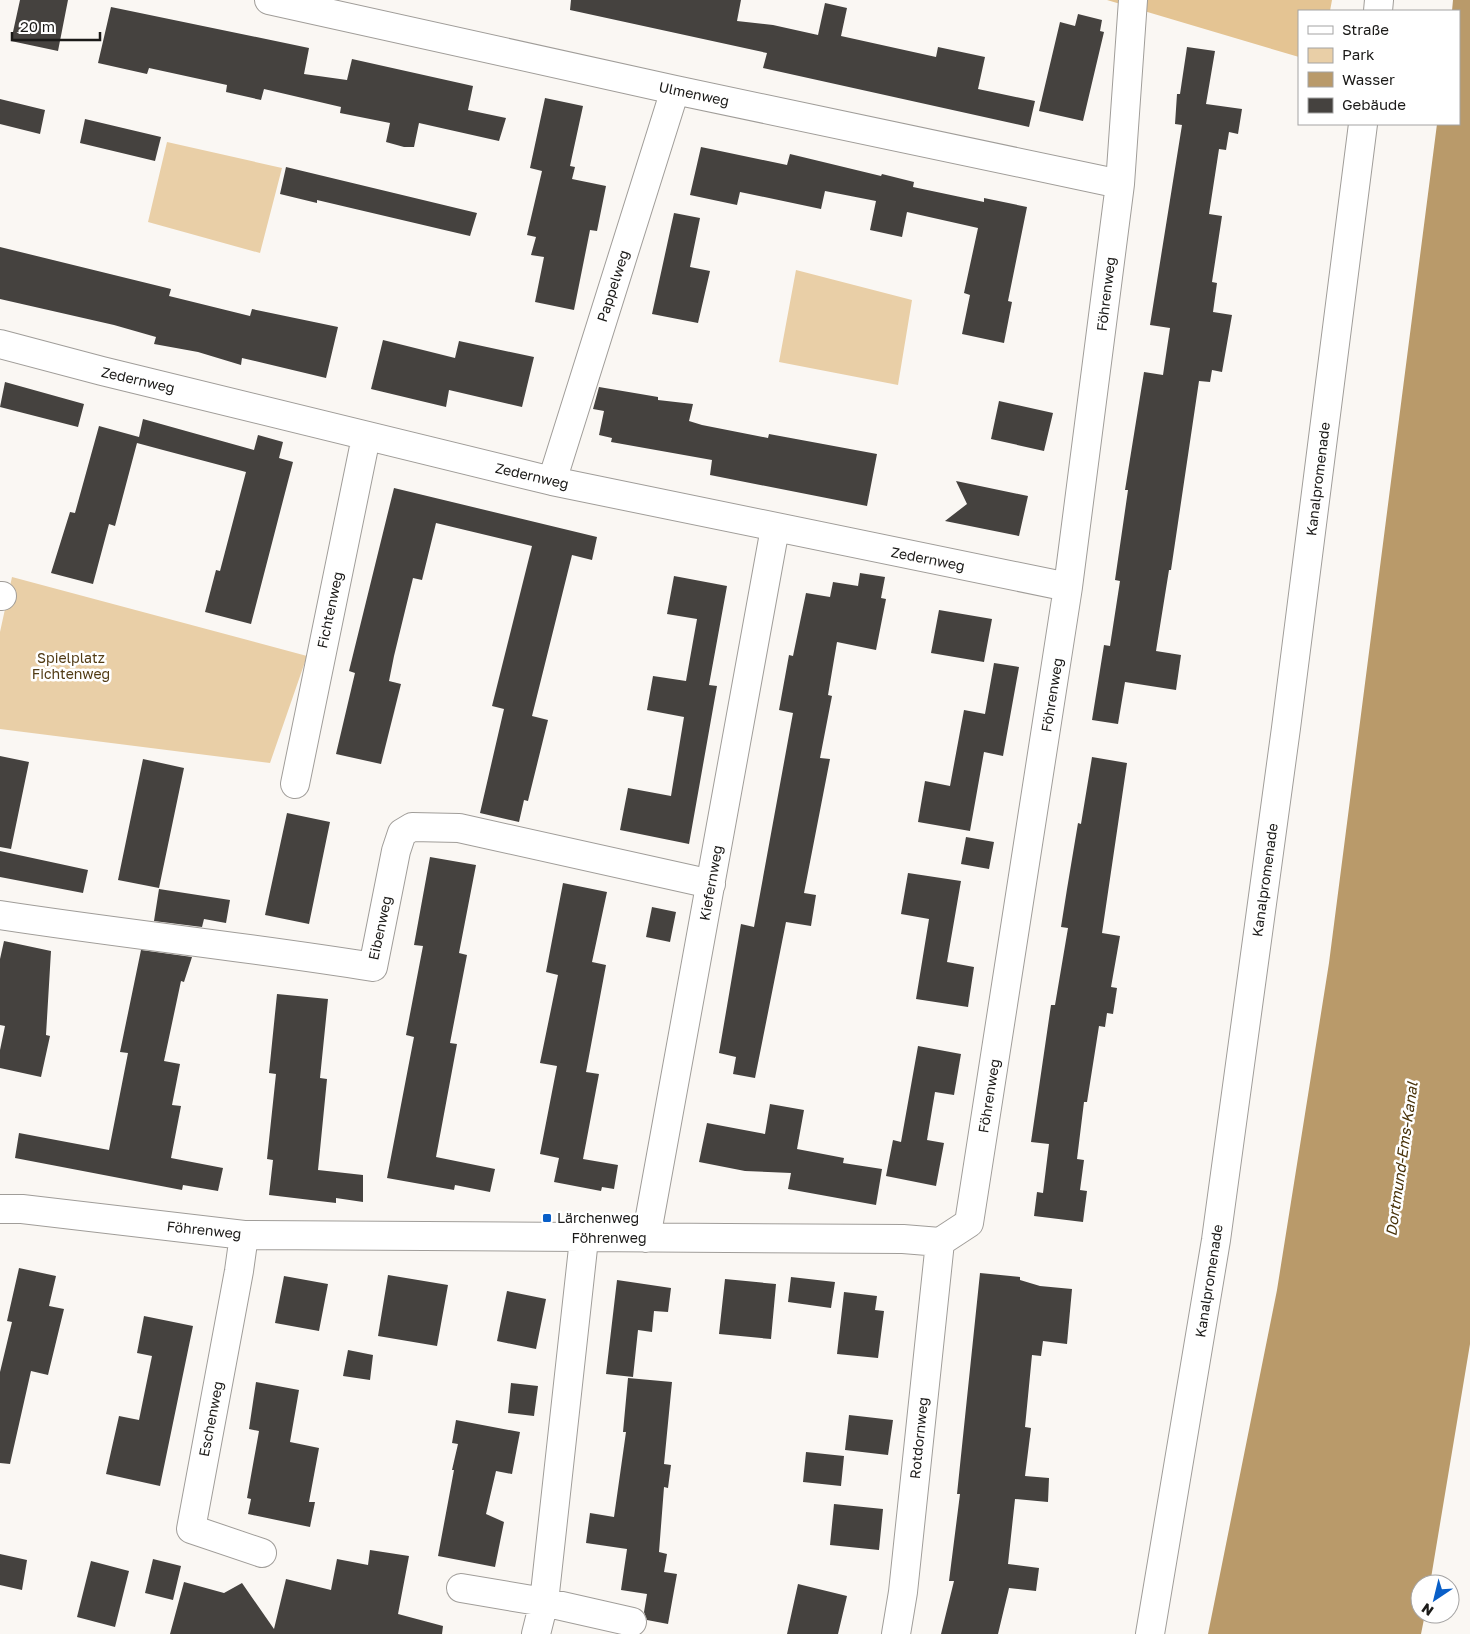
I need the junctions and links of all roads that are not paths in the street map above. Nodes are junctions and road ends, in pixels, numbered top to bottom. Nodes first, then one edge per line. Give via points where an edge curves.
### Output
1 (269, 0) edge
2 (1133, 0) edge
3 (675, 90) junction
4 (1364, 125) edge
5 (1120, 184) junction
6 (0, 344) edge
7 (366, 437) junction
8 (552, 481) junction
9 (775, 528) junction
10 (1068, 587) junction
11 (294, 784) dead end
12 (711, 884) junction
13 (0, 915) edge
14 (0, 1209) edge
15 (244, 1235) junction
16 (646, 1238) junction
17 (584, 1239) junction
18 (940, 1242) junction
19 (262, 1553) dead end
20 (461, 1588) dead end
21 (544, 1602) junction
22 (632, 1622) dead end
23 (536, 1634) edge
24 (896, 1634) edge
25 (1150, 1634) edge

1 - 3 street, Ulmenweg
2 - 5 street, Föhrenweg
3 - 5 street, Ulmenweg
3 - 8 street, Pappelweg
4 - 25 street, Kanalpromenade via 1215,1248
5 - 10 street, Föhrenweg
6 - 7 street, Zedernweg
7 - 8 street, Zedernweg
7 - 11 street, Fichtenweg
8 - 9 street, Zedernweg
9 - 10 street, Zedernweg
9 - 12 street, Kiefernweg
10 - 18 street, Föhrenweg via 970,1223
12 - 13 street, Eibenweg via 459,828 412,827 402,833 396,851 372,967
12 - 16 street, Kiefernweg
14 - 15 street, Föhrenweg
15 - 17 street, Föhrenweg
15 - 19 street, Eschenweg via 190,1529
16 - 17 street, Föhrenweg
16 - 18 street, Föhrenweg via 904,1239
17 - 21 street
18 - 24 street, Rotdornweg
20 - 21 street
21 - 22 street
21 - 23 street

